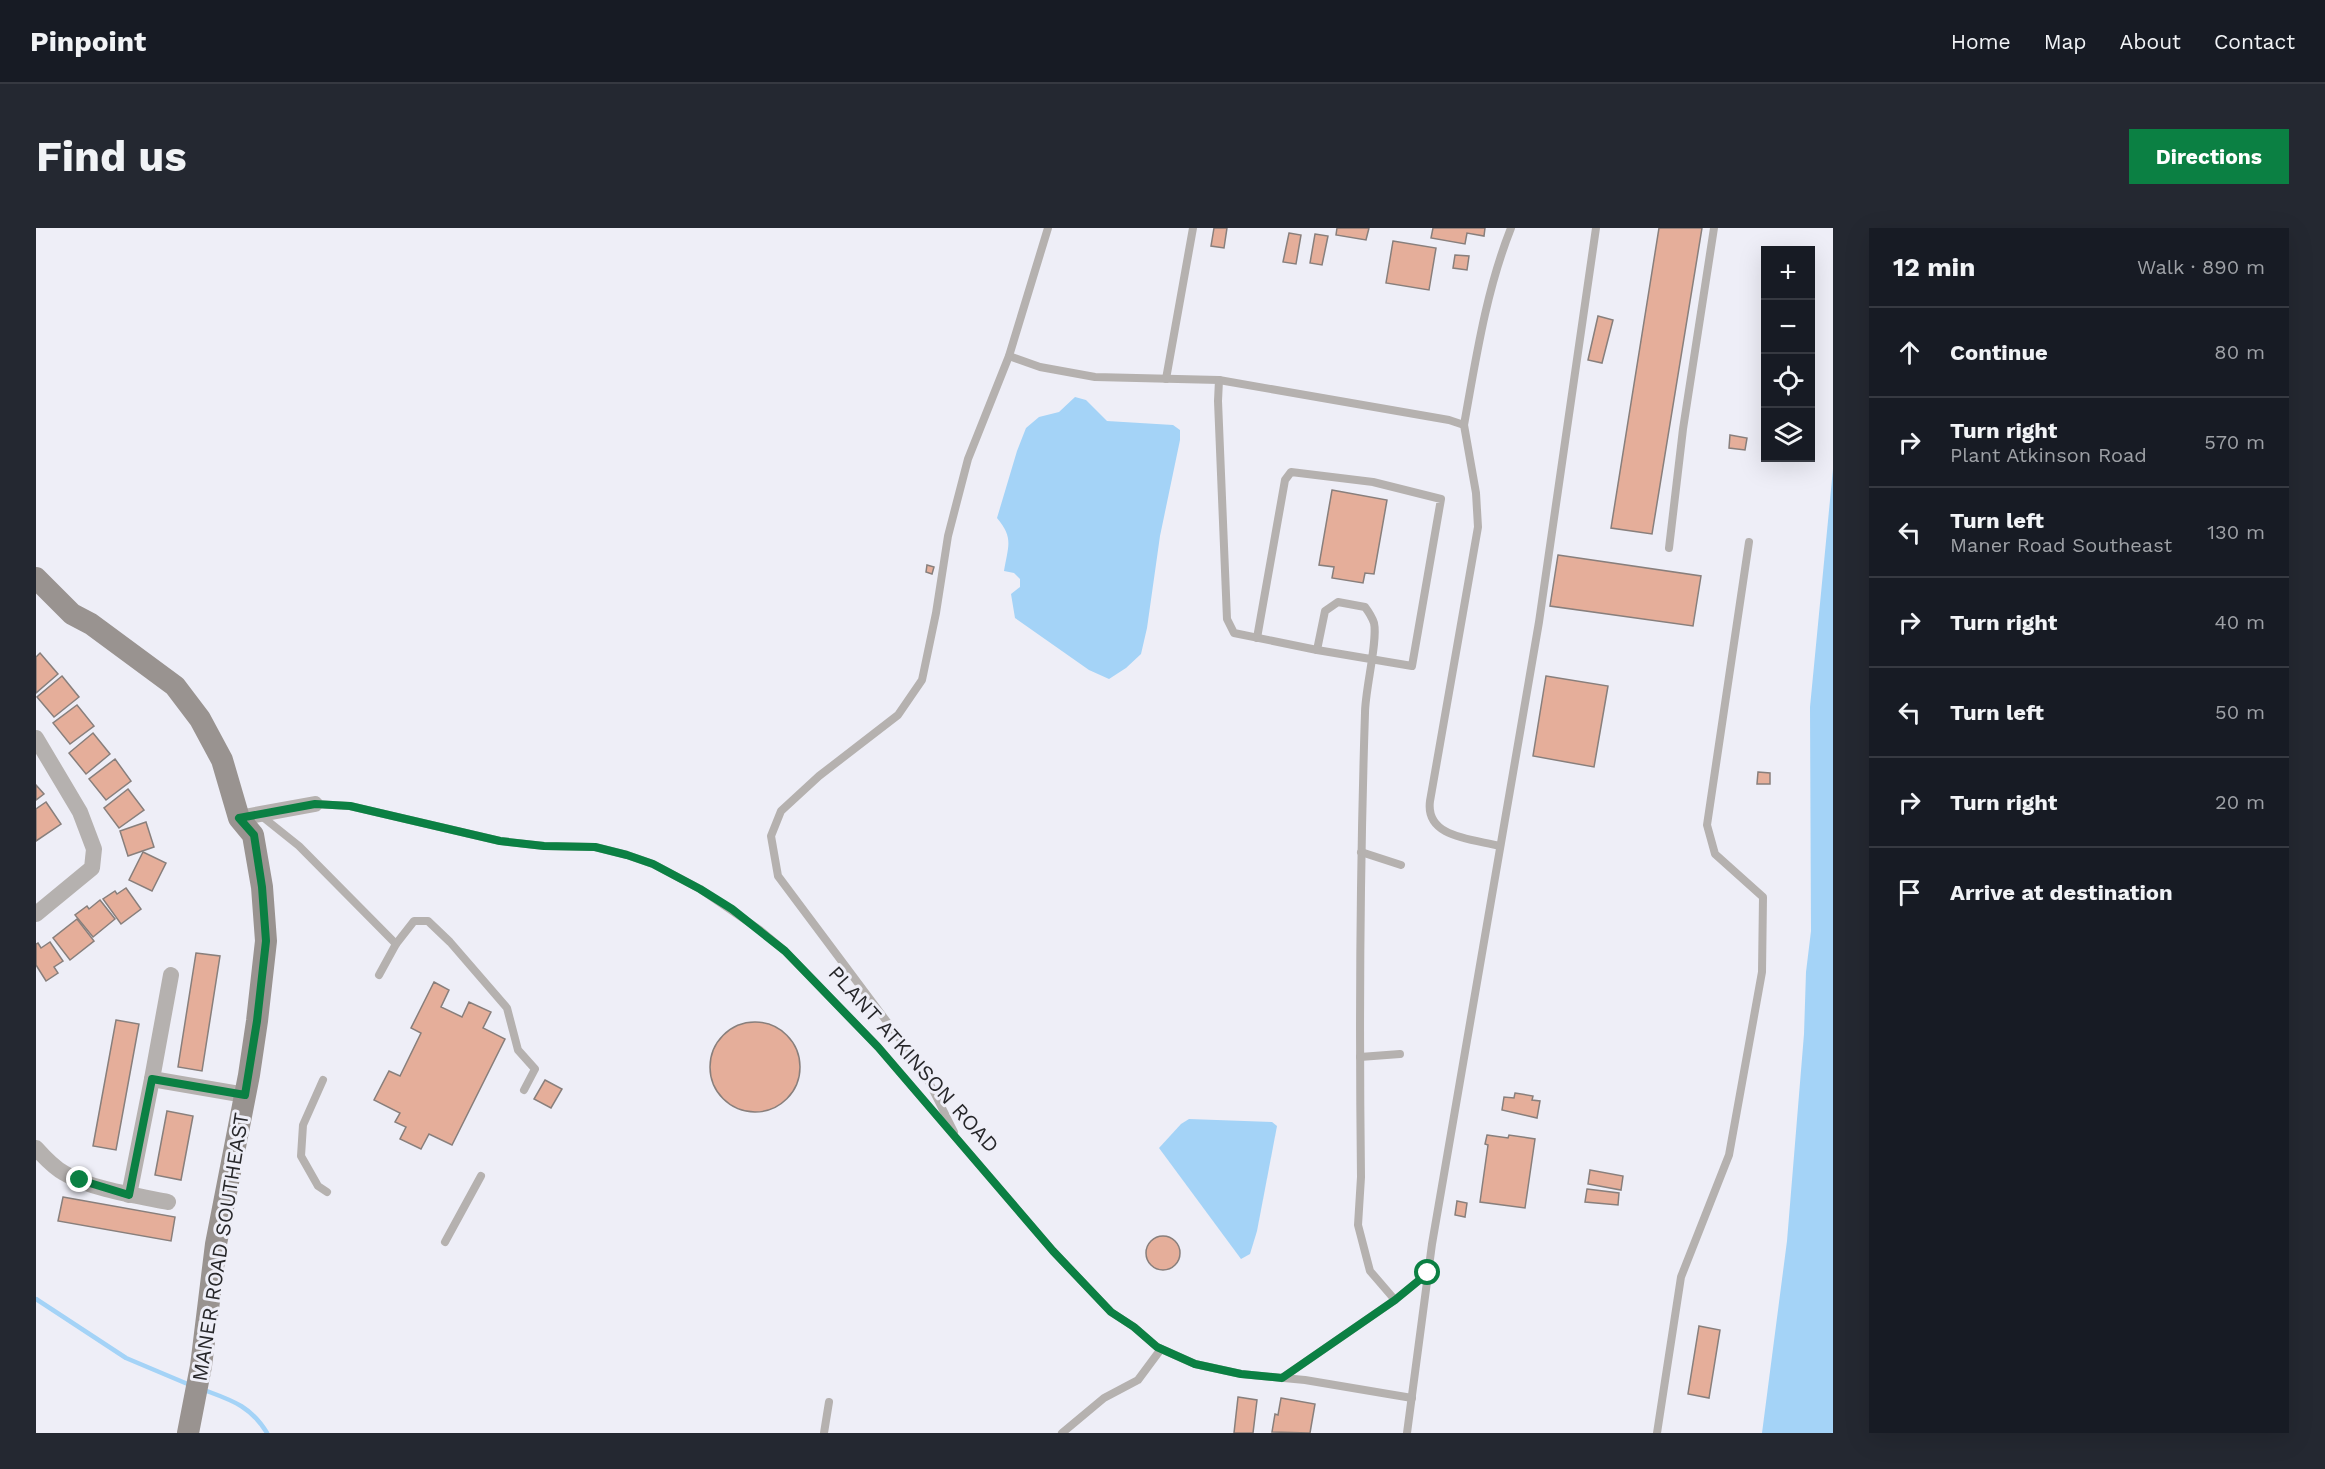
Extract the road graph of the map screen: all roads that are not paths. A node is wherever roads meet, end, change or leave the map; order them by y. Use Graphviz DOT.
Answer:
graph roads {
  1 [pos="1048,228"];
  2 [pos="1193,228"];
  3 [pos="1511,228"];
  4 [pos="1596,228"];
  5 [pos="1714,228"];
  6 [pos="1009,356"];
  7 [pos="1166,379"];
  8 [pos="1220,381"];
  9 [pos="1464,425"];
  10 [pos="1749,542"];
  11 [pos="1669,548"];
  12 [pos="36,578"];
  13 [pos="1257,638"];
  14 [pos="1317,650"];
  15 [pos="1371,659"];
  16 [pos="36,738"];
  17 [pos="315,804"];
  18 [pos="249,816"];
  19 [pos="1500,846"];
  20 [pos="1361,852"];
  21 [pos="1401,865"];
  22 [pos="36,914"];
  23 [pos="396,944"];
  24 [pos="171,975"];
  25 [pos="379,975"];
  26 [pos="1400,1054"];
  27 [pos="1360,1057"];
  28 [pos="152,1079"];
  29 [pos="323,1080"];
  30 [pos="524,1090"];
  31 [pos="245,1095"];
  32 [pos="960,1143"];
  33 [pos="36,1148"];
  34 [pos="481,1176"];
  35 [pos="327,1192"];
  36 [pos="129,1195"];
  37 [pos="168,1202"];
  38 [pos="445,1242"];
  39 [pos="1428,1273"];
  40 [pos="1395,1300"];
  41 [pos="1161,1349"];
  42 [pos="1282,1378"];
  43 [pos="1412,1398"];
  44 [pos="830,1402"];
  45 [pos="188,1433"];
  46 [pos="824,1433"];
  47 [pos="1062,1433"];
  48 [pos="1407,1433"];
  49 [pos="1657,1433"];
  1 -- 6 [label="lane"];
  2 -- 7 [label="lane"];
  3 -- 9 [label="lane"];
  4 -- 19 [label="lane"];
  5 -- 11 [label="lane"];
  6 -- 7 [label="lane"];
  6 -- 32 [label="lane"];
  7 -- 8 [label="lane"];
  8 -- 9 [label="lane"];
  8 -- 13 [label="lane"];
  9 -- 19 [label="lane"];
  10 -- 49 [label="lane"];
  12 -- 18 [label="street, MANER ROAD SOUTHEAST"];
  13 -- 14 [label="lane"];
  13 -- 15 [label="lane"];
  14 -- 15 [label="lane"];
  14 -- 15 [label="lane"];
  15 -- 20 [label="lane"];
  16 -- 22 [label="street"];
  17 -- 18 [label="street, PLANT ATKINSON ROAD"];
  17 -- 32 [label="lane, PLANT ATKINSON ROAD"];
  18 -- 23 [label="lane"];
  18 -- 31 [label="street, MANER ROAD SOUTHEAST"];
  19 -- 39 [label="lane"];
  20 -- 21 [label="lane"];
  20 -- 27 [label="lane"];
  23 -- 25 [label="lane"];
  23 -- 30 [label="lane"];
  24 -- 28 [label="street"];
  26 -- 27 [label="lane"];
  27 -- 40 [label="lane"];
  28 -- 31 [label="street"];
  28 -- 36 [label="street"];
  29 -- 35 [label="lane"];
  31 -- 45 [label="street, MANER ROAD SOUTHEAST"];
  32 -- 41 [label="lane, PLANT ATKINSON ROAD"];
  33 -- 36 [label="street"];
  34 -- 38 [label="lane"];
  36 -- 37 [label="street"];
  39 -- 40 [label="lane"];
  39 -- 43 [label="lane"];
  40 -- 42 [label="lane"];
  41 -- 42 [label="lane, PLANT ATKINSON ROAD"];
  41 -- 47 [label="lane"];
  42 -- 43 [label="lane, PLANT ATKINSON ROAD"];
  43 -- 48 [label="lane"];
  44 -- 46 [label="lane"];
}
